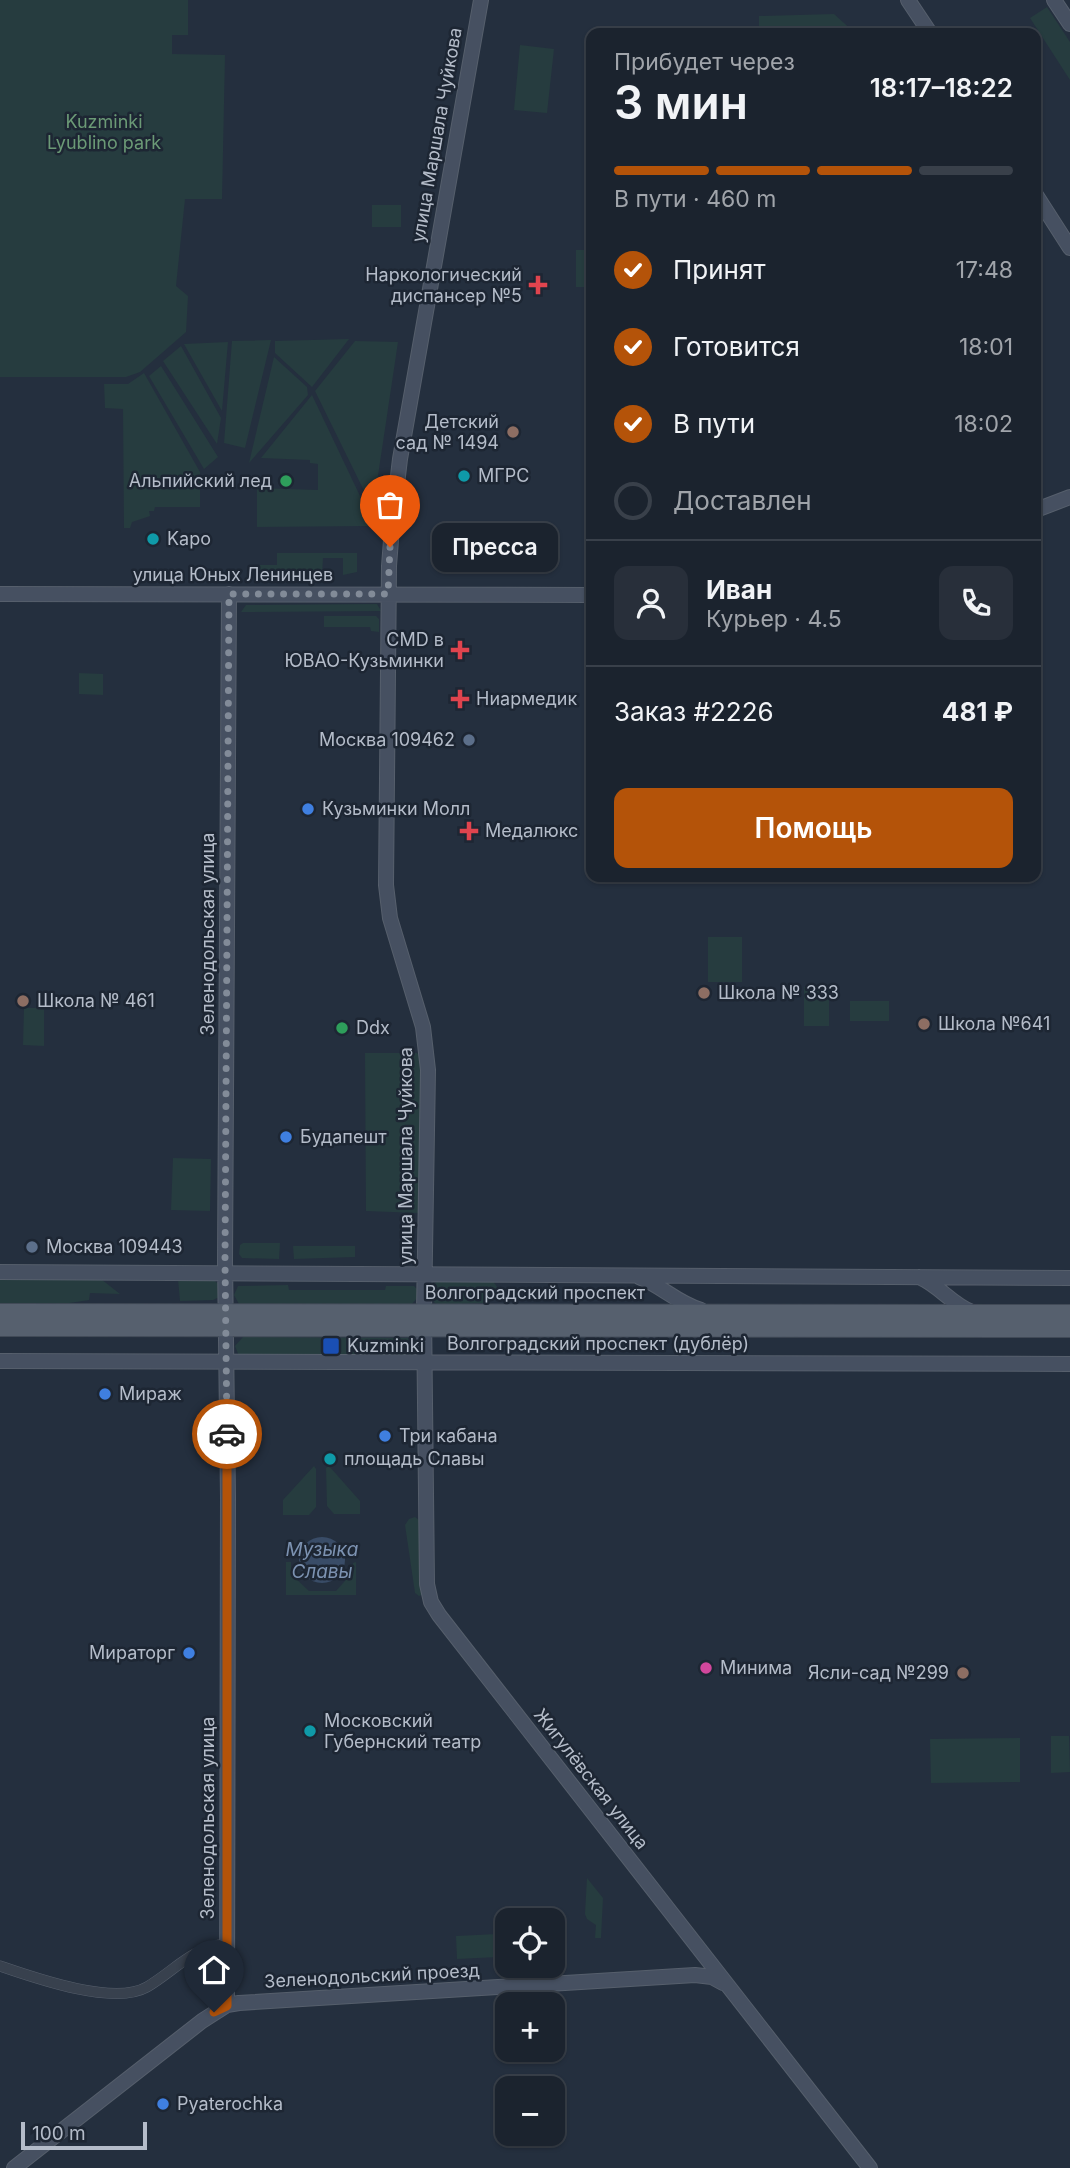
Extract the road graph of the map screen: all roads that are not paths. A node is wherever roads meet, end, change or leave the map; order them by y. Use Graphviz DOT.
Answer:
graph roads {
  1 [pos="481,0"];
  2 [pos="908,0"];
  3 [pos="1054,0"];
  4 [pos="1070,24"];
  5 [pos="927,28"];
  6 [pos="1041,203"];
  7 [pos="1070,247"];
  8 [pos="1070,497"];
  9 [pos="1041,508"];
  10 [pos="0,594"];
  11 [pos="229,594"];
  12 [pos="388,594"];
  13 [pos="586,596"];
  14 [pos="0,1272"];
  15 [pos="225,1274"];
  16 [pos="424,1275"];
  17 [pos="632,1275"];
  18 [pos="918,1277"];
  19 [pos="1070,1278"];
  20 [pos="0,1312"];
  21 [pos="712,1313"];
  22 [pos="976,1313"];
  23 [pos="1070,1313"];
  24 [pos="424,1320"];
  25 [pos="225,1321"];
  26 [pos="0,1328"];
  27 [pos="1070,1329"];
  28 [pos="0,1361"];
  29 [pos="226,1362"];
  30 [pos="424,1363"];
  31 [pos="1070,1364"];
  32 [pos="685,1932"];
  33 [pos="226,1944"];
  34 [pos="0,1966"];
  35 [pos="678,1977"];
  36 [pos="727,1985"];
  37 [pos="227,2006"];
  38 [pos="13,2168"];
  39 [pos="870,2168"];
  1 -- 12 [label="street, улица Маршала Чуйкова"];
  2 -- 5 [label="street"];
  3 -- 4 [label="street"];
  6 -- 7 [label="street"];
  8 -- 9 [label="street"];
  10 -- 11 [label="street, улица Юных Ленинцев"];
  11 -- 12 [label="street, улица Юных Ленинцев"];
  11 -- 15 [label="street, Зеленодольская улица"];
  12 -- 13 [label="street, улица Юных Ленинцев"];
  12 -- 16 [label="street, улица Маршала Чуйкова"];
  14 -- 15 [label="street"];
  15 -- 16 [label="street"];
  15 -- 25 [label="street, Зеленодольская улица"];
  16 -- 17 [label="street"];
  16 -- 24 [label="street, улица Маршала Чуйкова"];
  17 -- 18 [label="street"];
  17 -- 21 [label="street"];
  18 -- 19 [label="street"];
  18 -- 22 [label="street"];
  20 -- 25 [label="main road, Волгоградский проспект"];
  21 -- 22 [label="main road, Волгоградский проспект"];
  21 -- 24 [label="main road, Волгоградский проспект"];
  22 -- 23 [label="main road, Волгоградский проспект"];
  24 -- 25 [label="main road, Волгоградский проспект"];
  24 -- 27 [label="main road, Волгоградский проспект"];
  24 -- 30 [label="street, Жигулёвская улица"];
  25 -- 26 [label="main road, Волгоградский проспект"];
  25 -- 29 [label="street, Зеленодольская улица"];
  28 -- 29 [label="street, Волгоградский проспект (дублёр)"];
  29 -- 30 [label="street, Волгоградский проспект (дублёр)"];
  29 -- 33 [label="street, Зеленодольская улица"];
  30 -- 31 [label="street, Волгоградский проспект (дублёр)"];
  30 -- 32 [label="street, Жигулёвская улица"];
  32 -- 35 [label="street"];
  32 -- 36 [label="street, Жигулёвская улица"];
  33 -- 34 [label="street"];
  33 -- 37 [label="street, Зеленодольская улица"];
  35 -- 36 [label="street, Зеленодольский проезд"];
  35 -- 37 [label="street, Зеленодольский проезд"];
  36 -- 39 [label="street, Жигулёвская улица"];
  37 -- 38 [label="street"];
}
